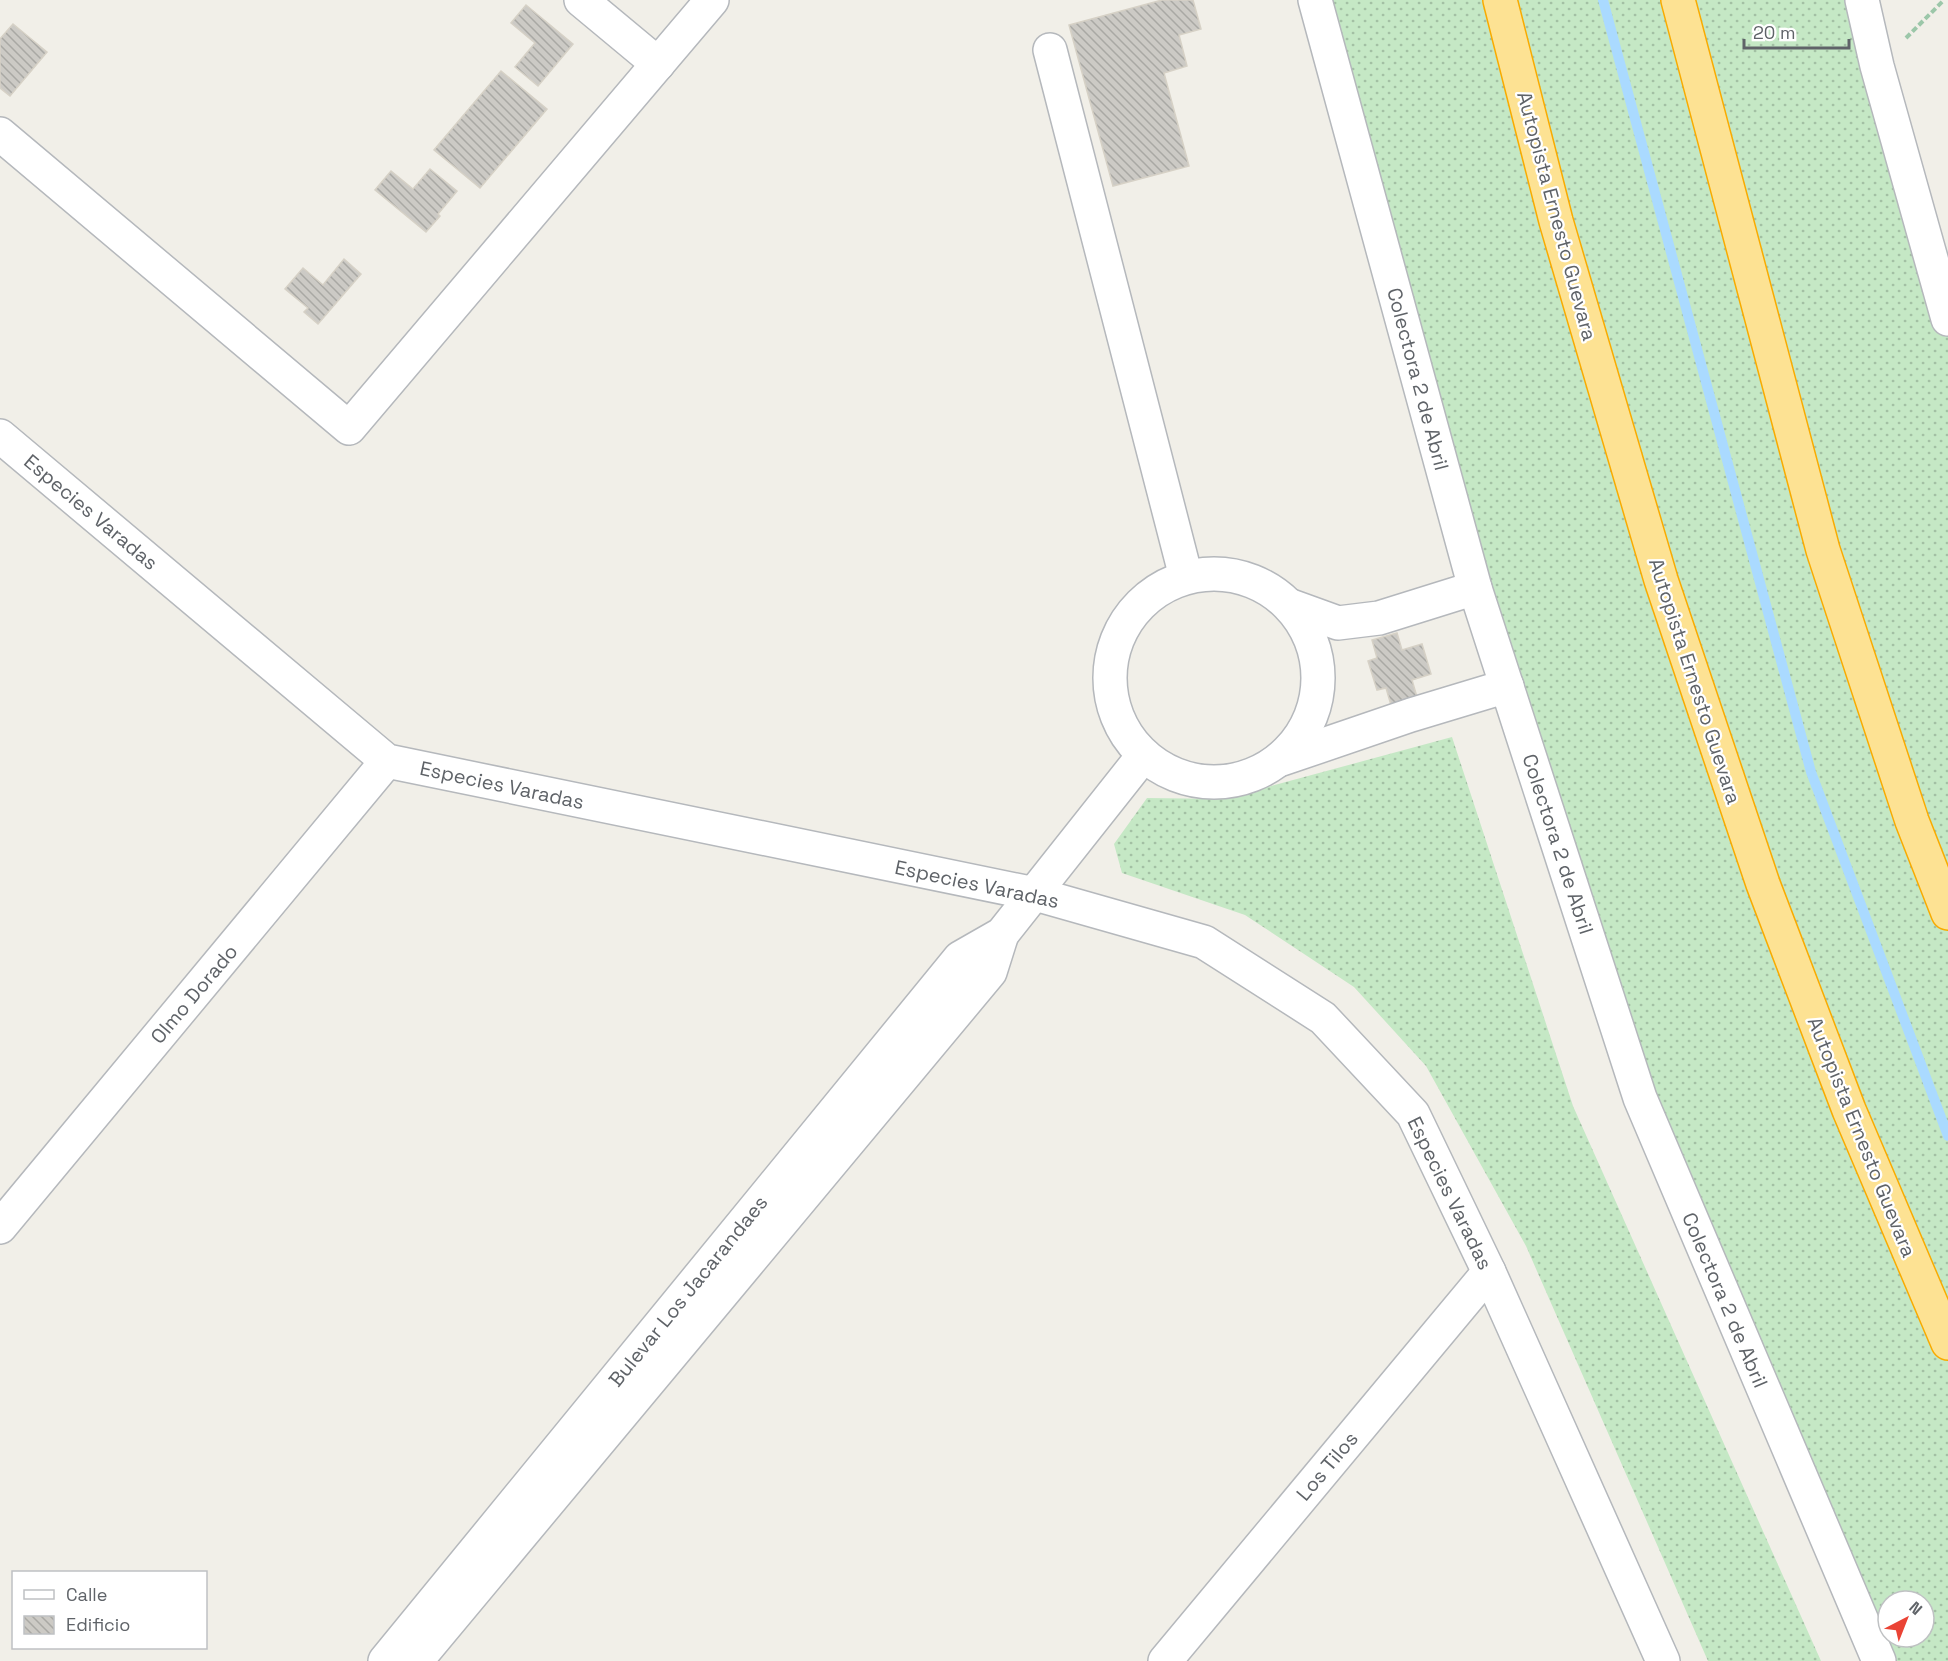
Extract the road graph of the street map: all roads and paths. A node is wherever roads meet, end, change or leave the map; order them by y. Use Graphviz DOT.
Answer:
graph roads {
  1 [pos="581,0"];
  2 [pos="712,0"];
  3 [pos="1315,0"];
  4 [pos="1500,0"];
  5 [pos="1678,0"];
  6 [pos="1862,0"];
  7 [pos="1944,0"];
  8 [pos="1050,50"];
  9 [pos="658,64"];
  10 [pos="1877,66"];
  11 [pos="0,134"];
  12 [pos="1948,319"];
  13 [pos="0,436"];
  14 [pos="1186,577"];
  15 [pos="1475,588"];
  16 [pos="1290,606"];
  17 [pos="1507,686"];
  18 [pos="1143,756"];
  19 [pos="1282,759"];
  20 [pos="387,761"];
  21 [pos="1035,894"];
  22 [pos="1948,914"];
  23 [pos="1002,934"];
  24 [pos="0,1227"];
  25 [pos="1489,1272"];
  26 [pos="1948,1343"];
  27 [pos="385,1661"];
  28 [pos="416,1661"];
  29 [pos="1165,1661"];
  30 [pos="1663,1661"];
  31 [pos="1879,1661"];
  1 -- 9 [label="street"];
  2 -- 9 [label="street"];
  3 -- 15 [label="street, Colectora 2 de Abril"];
  4 -- 26 [label="highway, Autopista Ernesto Guevara"];
  5 -- 22 [label="highway"];
  6 -- 10 [label="street"];
  7 -- 10 [label="path"];
  8 -- 14 [label="street"];
  9 -- 11 [label="street"];
  10 -- 12 [label="street"];
  13 -- 20 [label="street, Especies Varadas"];
  14 -- 16 [label="street"];
  14 -- 18 [label="street"];
  15 -- 16 [label="street"];
  15 -- 17 [label="street, Colectora 2 de Abril"];
  16 -- 19 [label="street"];
  17 -- 19 [label="street"];
  17 -- 31 [label="street, Colectora 2 de Abril"];
  18 -- 19 [label="street"];
  18 -- 21 [label="street, Bulevar Los Jacarandaes"];
  20 -- 21 [label="street, Especies Varadas"];
  20 -- 24 [label="street, Olmo Dorado"];
  21 -- 23 [label="street, Bulevar Los Jacarandaes"];
  21 -- 25 [label="street, Especies Varadas"];
  23 -- 27 [label="street, Bulevar Los Jacarandaes"];
  23 -- 28 [label="street, Bulevar Los Jacarandaes"];
  25 -- 29 [label="street, Los Tilos"];
  25 -- 30 [label="street, Especies Varadas"];
}
